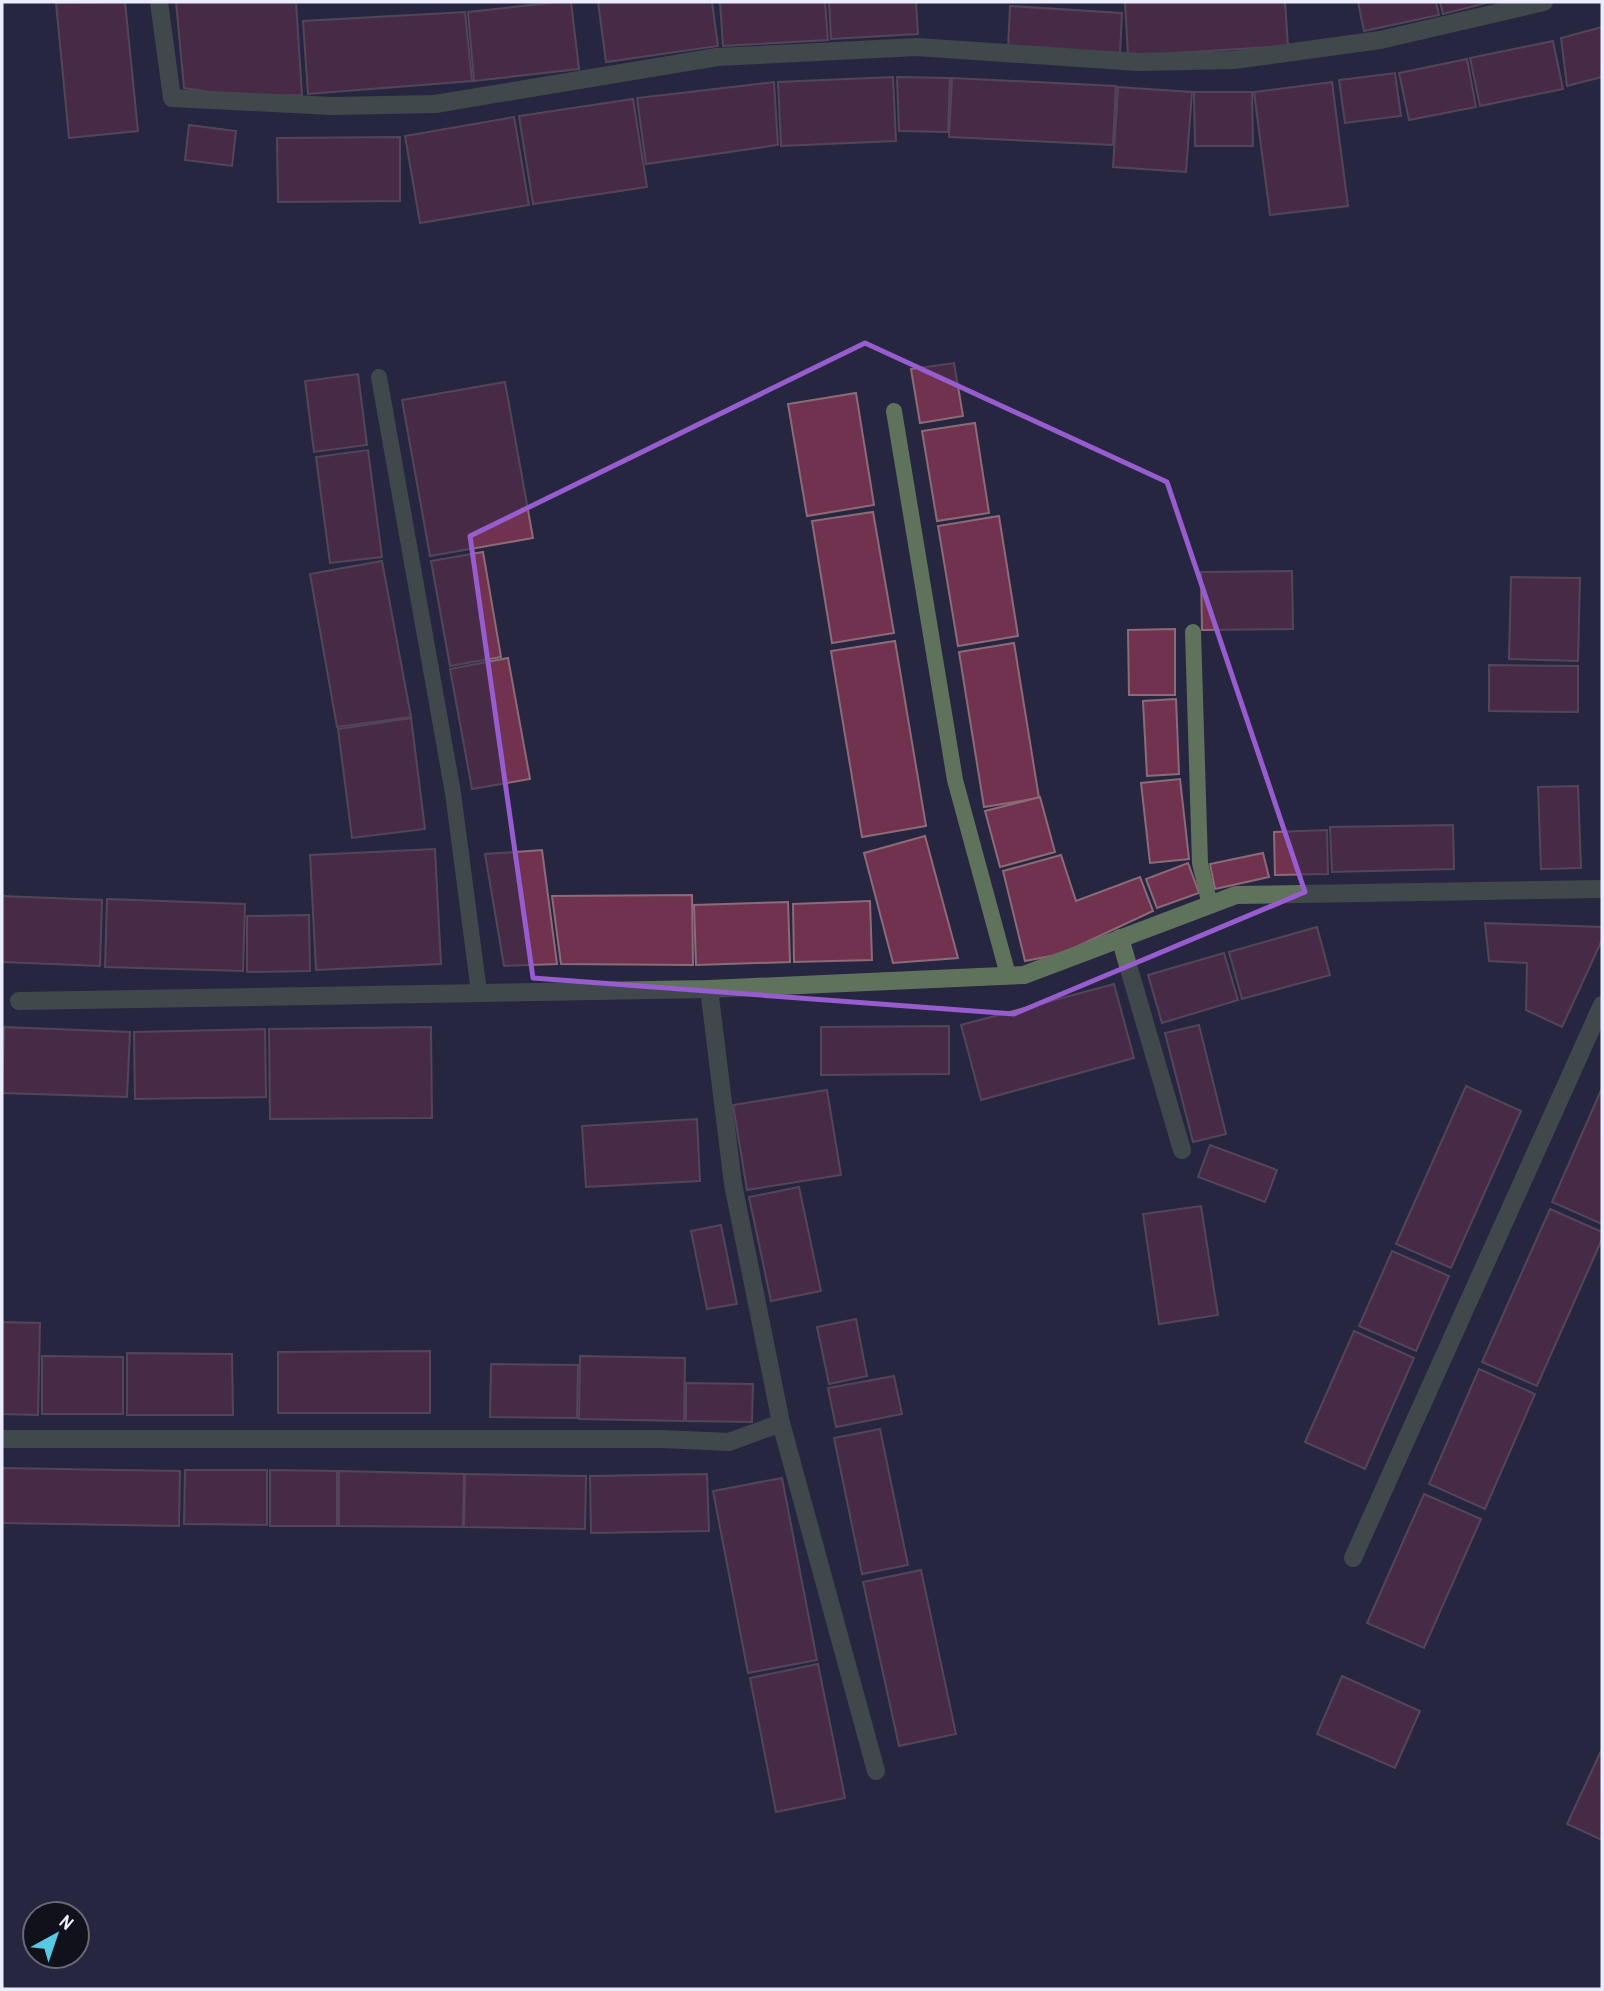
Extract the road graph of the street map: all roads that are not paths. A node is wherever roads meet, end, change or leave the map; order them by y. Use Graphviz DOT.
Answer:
graph roads {
  1 [pos="159,2"];
  2 [pos="1544,2"];
  3 [pos="379,377"];
  4 [pos="894,411"];
  5 [pos="1193,632"];
  6 [pos="1602,889"];
  7 [pos="1210,905"];
  8 [pos="1120,939"];
  9 [pos="1008,975"];
  10 [pos="709,989"];
  11 [pos="479,992"];
  12 [pos="19,1001"];
  13 [pos="1602,1005"];
  14 [pos="1182,1150"];
  15 [pos="781,1423"];
  16 [pos="2,1439"];
  17 [pos="1353,1558"];
  18 [pos="876,1771"];
  1 -- 2 [label="street"];
  3 -- 11 [label="lane"];
  4 -- 9 [label="lane"];
  5 -- 7 [label="lane"];
  6 -- 7 [label="street"];
  7 -- 8 [label="street"];
  8 -- 9 [label="street"];
  8 -- 14 [label="street"];
  9 -- 10 [label="street"];
  10 -- 11 [label="street"];
  10 -- 15 [label="street"];
  11 -- 12 [label="street"];
  13 -- 17 [label="street"];
  15 -- 16 [label="street"];
  15 -- 18 [label="street"];
}
